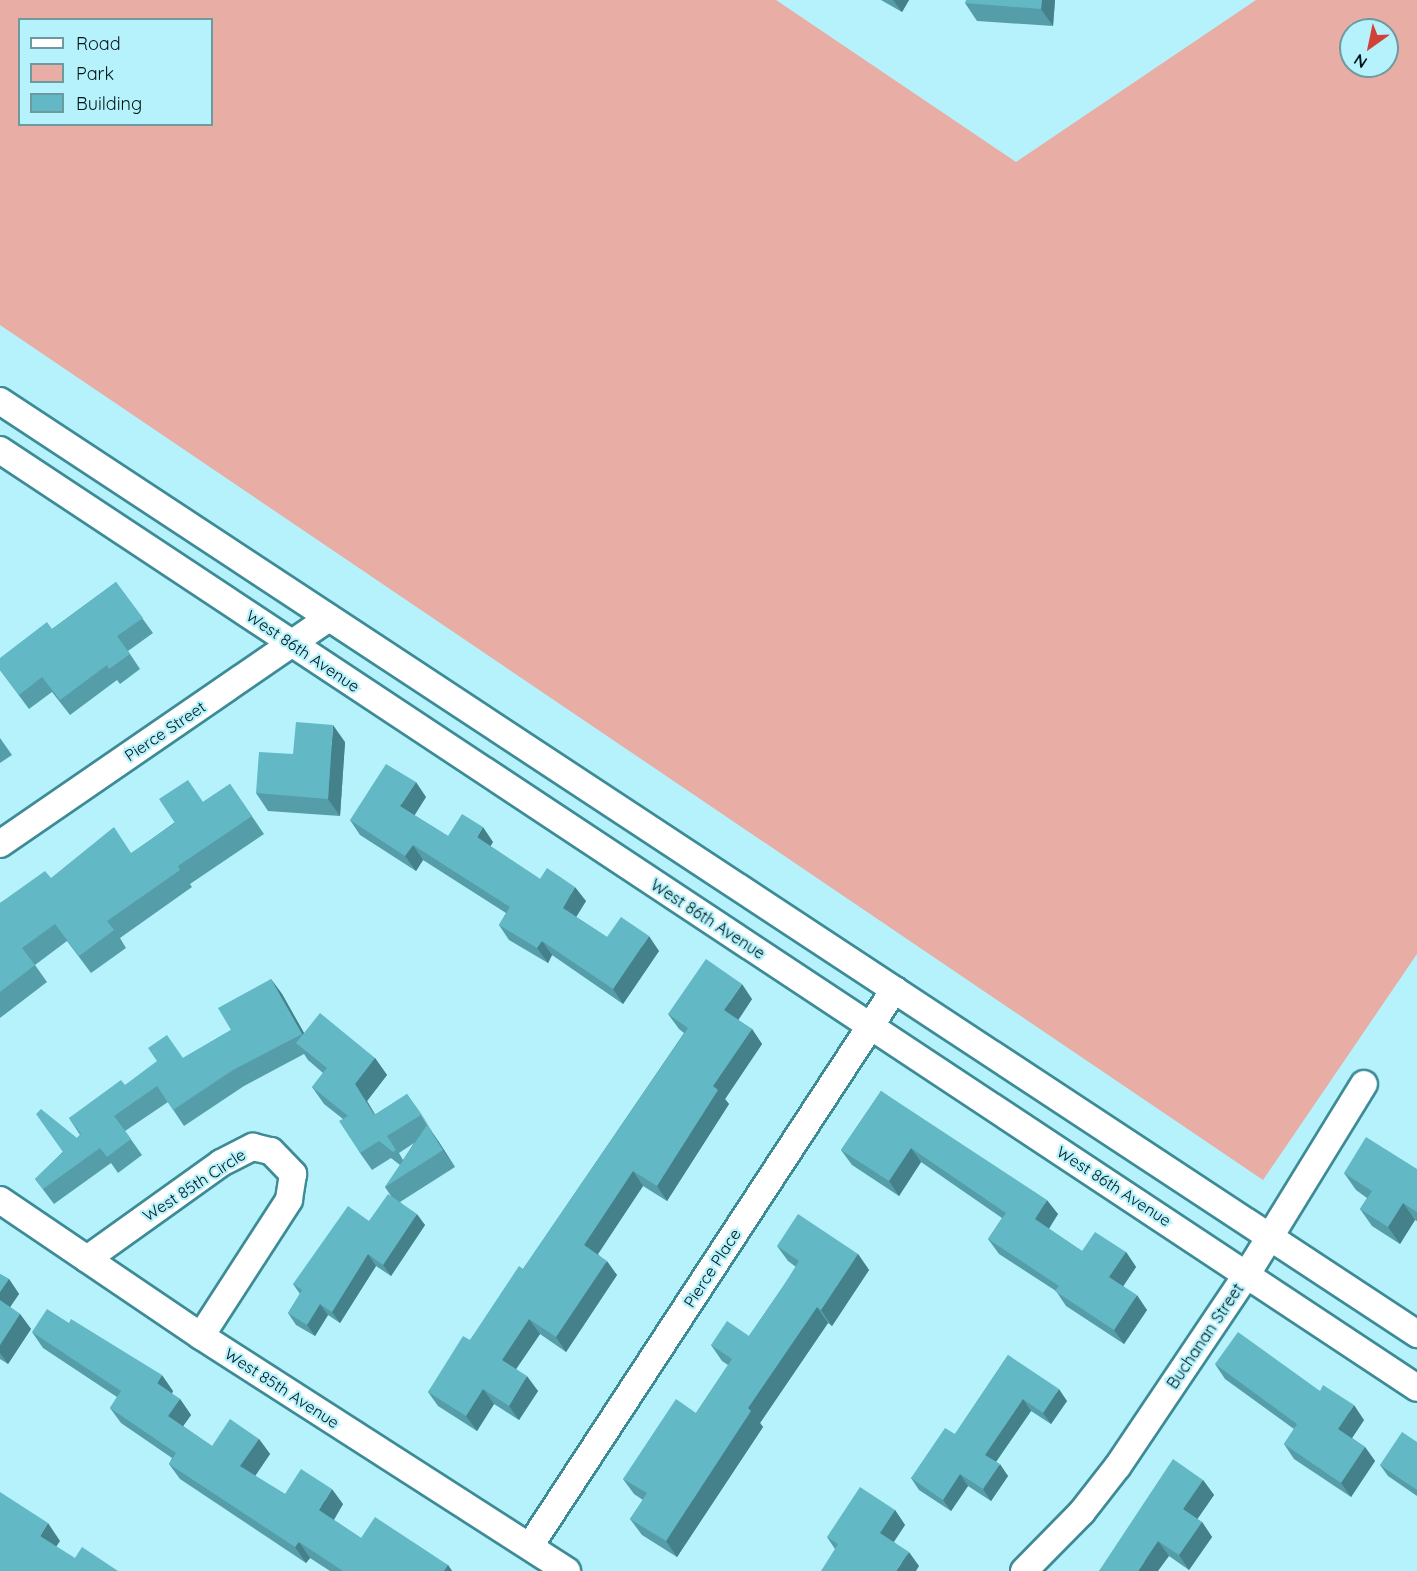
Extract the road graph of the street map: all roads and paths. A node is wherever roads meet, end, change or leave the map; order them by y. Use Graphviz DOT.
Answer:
graph roads {
  1 [pos="0,401"];
  2 [pos="0,450"];
  3 [pos="329,618"];
  4 [pos="291,643"];
  5 [pos="0,844"];
  6 [pos="894,990"];
  7 [pos="871,1026"];
  8 [pos="1364,1084"];
  9 [pos="0,1200"];
  10 [pos="1269,1237"];
  11 [pos="87,1258"];
  12 [pos="1247,1274"];
  13 [pos="1417,1334"];
  14 [pos="201,1336"];
  15 [pos="1417,1388"];
  16 [pos="530,1546"];
  17 [pos="567,1571"];
  18 [pos="1024,1571"];
  1 -- 3 [label="street"];
  2 -- 4 [label="street, West 86th Avenue"];
  3 -- 4 [label="street, Pierce Street"];
  3 -- 6 [label="street"];
  4 -- 5 [label="street, Pierce Street"];
  4 -- 7 [label="street, West 86th Avenue"];
  6 -- 7 [label="street, Pierce Place"];
  6 -- 10 [label="street"];
  7 -- 12 [label="street, West 86th Avenue"];
  7 -- 16 [label="street, Pierce Place"];
  8 -- 10 [label="street, Buchanan Street"];
  9 -- 11 [label="street, West 85th Avenue"];
  10 -- 12 [label="street, Buchanan Street"];
  10 -- 13 [label="street"];
  11 -- 14 [label="street, West 85th Avenue"];
  11 -- 14 [label="street, West 85th Circle"];
  12 -- 15 [label="street, West 86th Avenue"];
  12 -- 18 [label="street, Buchanan Street"];
  14 -- 16 [label="street, West 85th Avenue"];
  16 -- 17 [label="street, West 85th Avenue"];
}
